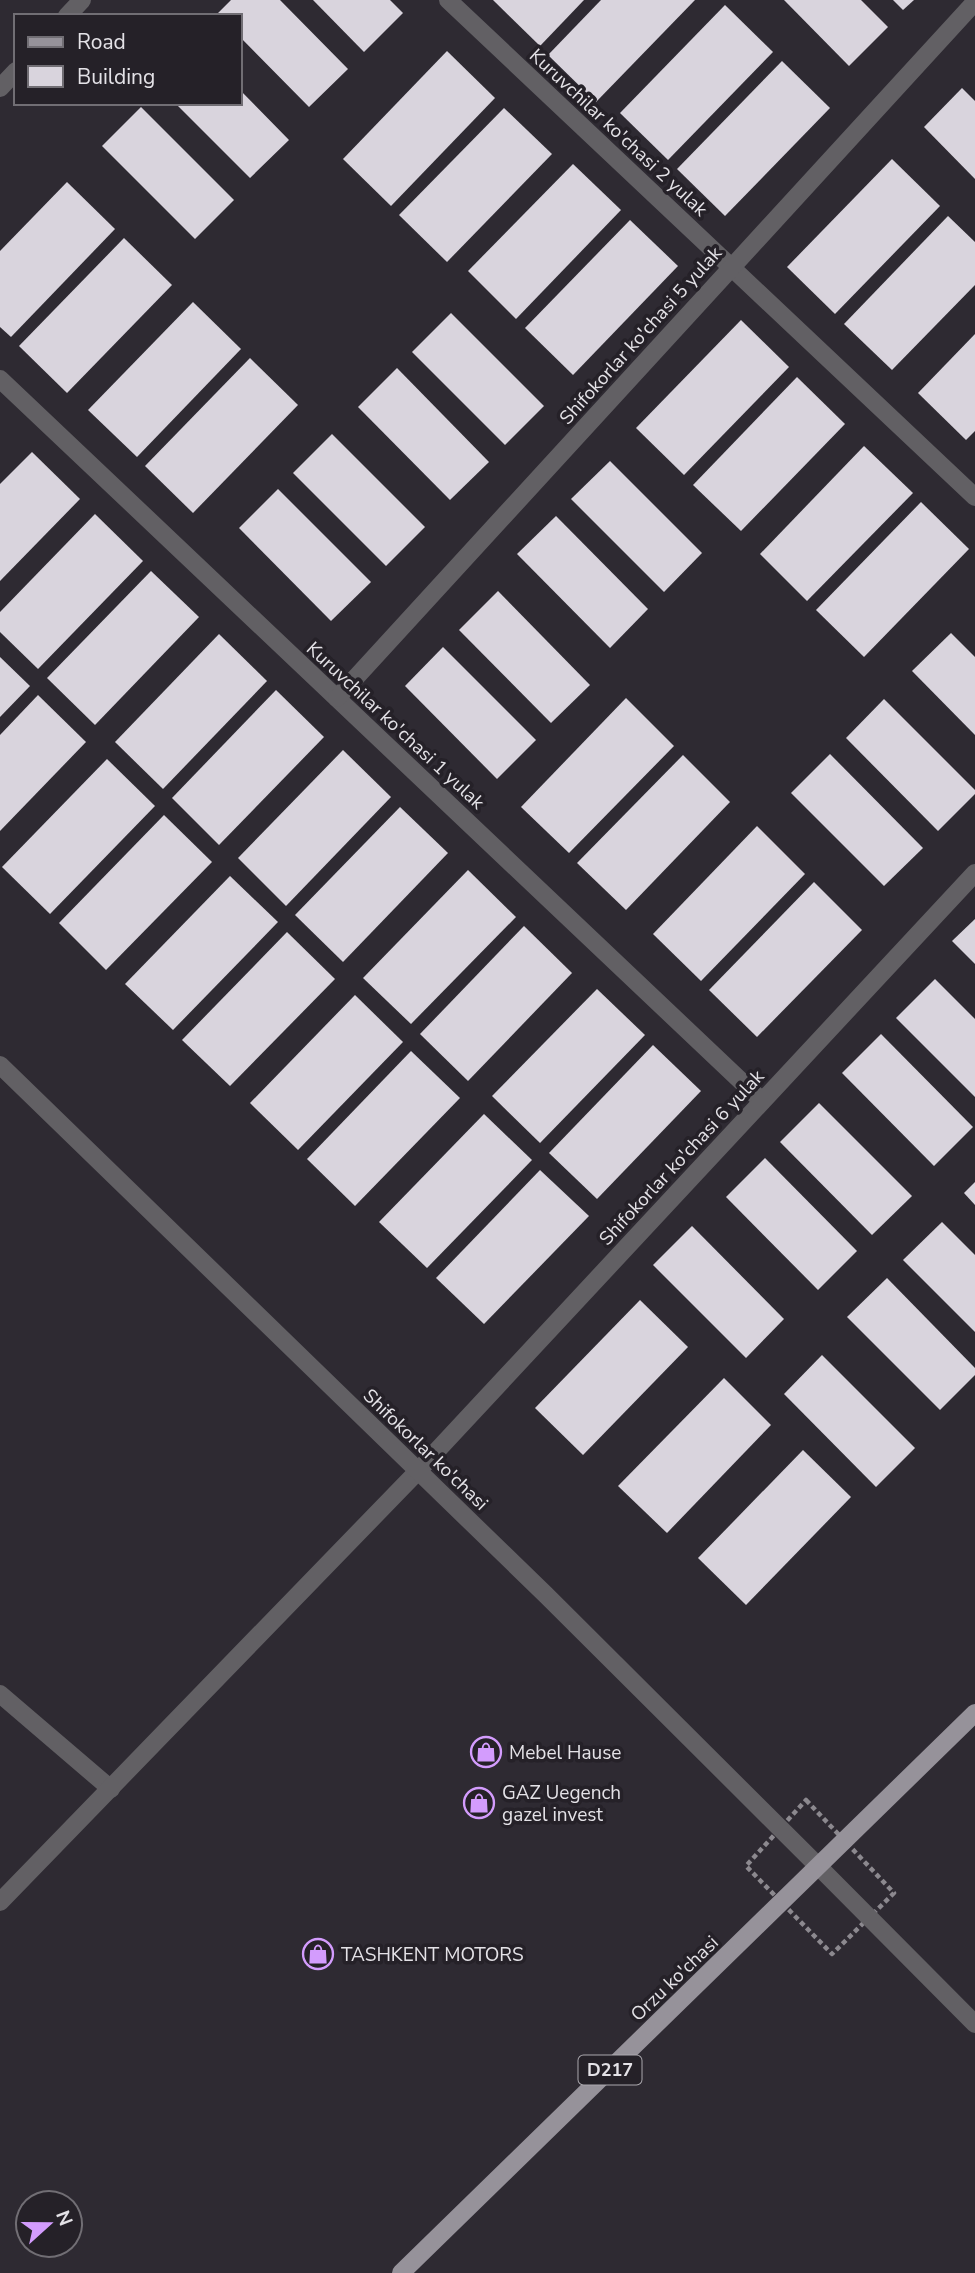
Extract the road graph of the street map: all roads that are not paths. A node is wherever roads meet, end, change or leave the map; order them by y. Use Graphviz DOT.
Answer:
graph roads {
  1 [pos="82,0"];
  2 [pos="448,0"];
  3 [pos="975,2"];
  4 [pos="70,14"];
  5 [pos="14,73"];
  6 [pos="0,88"];
  7 [pos="731,267"];
  8 [pos="0,379"];
  9 [pos="975,496"];
  10 [pos="337,698"];
  11 [pos="975,873"];
  12 [pos="0,1065"];
  13 [pos="762,1101"];
  14 [pos="418,1471"];
  15 [pos="0,1694"];
  16 [pos="975,1713"];
  17 [pos="111,1789"];
  18 [pos="819,1867"];
  19 [pos="0,1902"];
  20 [pos="975,2024"];
  21 [pos="401,2273"];
  1 -- 4 [label="street"];
  2 -- 7 [label="street, Kuruvchilar ko'chasi 2 yulak"];
  3 -- 7 [label="street, Shifokorlar ko'chasi 5 yulak"];
  5 -- 6 [label="street"];
  7 -- 9 [label="street, Kuruvchilar ko'chasi 2 yulak"];
  7 -- 10 [label="street, Shifokorlar ko'chasi 5 yulak"];
  8 -- 10 [label="street, Kuruvchilar ko'chasi 1 yulak"];
  10 -- 13 [label="street, Kuruvchilar ko'chasi 1 yulak"];
  11 -- 13 [label="street, Shifokorlar ko'chasi 6 yulak"];
  12 -- 14 [label="street, Shifokorlar ko'chasi"];
  13 -- 14 [label="street, Shifokorlar ko'chasi 6 yulak"];
  14 -- 17 [label="street, Shifokorlar ko'chasi 6 yulak"];
  14 -- 18 [label="street, Shifokorlar ko'chasi"];
  15 -- 17 [label="street"];
  16 -- 18 [label="main road, Orzu ko'chasi / D217"];
  17 -- 19 [label="street, Shifokorlar ko'chasi 6 yulak"];
  18 -- 20 [label="street, Shifokorlar ko'chasi"];
  18 -- 21 [label="main road, Orzu ko'chasi / D217"];
}
